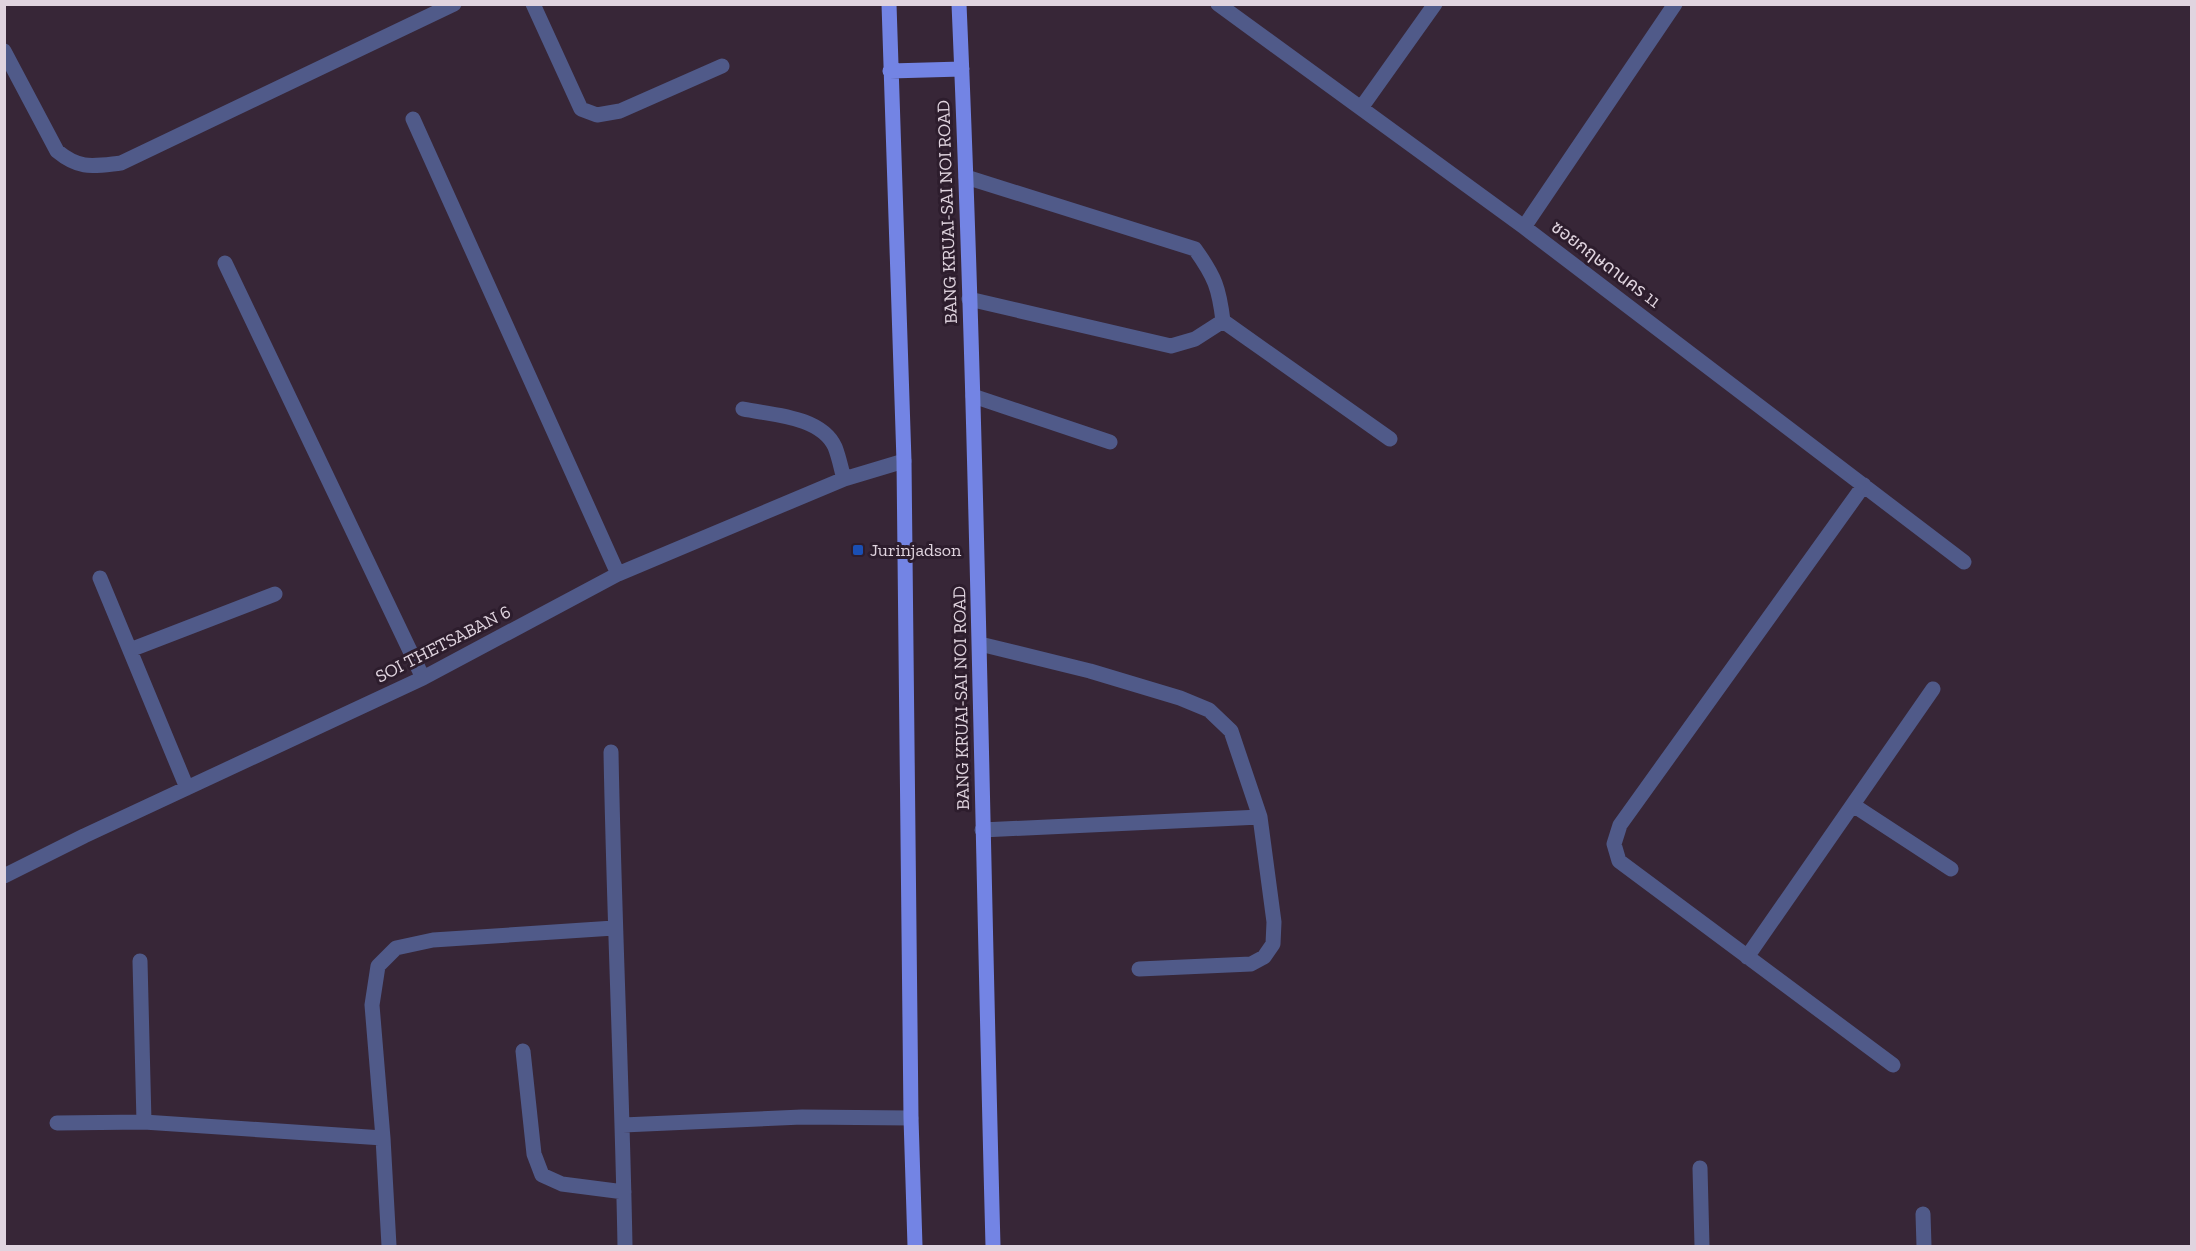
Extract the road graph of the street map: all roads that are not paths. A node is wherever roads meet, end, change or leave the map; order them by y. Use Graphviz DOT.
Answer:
graph roads {
  1 [pos="454,4"];
  2 [pos="533,4"];
  3 [pos="889,4"];
  4 [pos="959,4"];
  5 [pos="1218,4"];
  6 [pos="1435,4"];
  7 [pos="1675,4"];
  8 [pos="4,51"];
  9 [pos="722,66"];
  10 [pos="962,69"];
  11 [pos="890,72"];
  12 [pos="1361,108"];
  13 [pos="413,119"];
  14 [pos="966,177"];
  15 [pos="1524,227"];
  16 [pos="225,263"];
  17 [pos="969,299"];
  18 [pos="1223,321"];
  19 [pos="973,396"];
  20 [pos="743,409"];
  21 [pos="1390,439"];
  22 [pos="1110,442"];
  23 [pos="904,461"];
  24 [pos="844,479"];
  25 [pos="1864,485"];
  26 [pos="1964,562"];
  27 [pos="618,574"];
  28 [pos="100,578"];
  29 [pos="275,594"];
  30 [pos="980,644"];
  31 [pos="130,650"];
  32 [pos="423,678"];
  33 [pos="1933,689"];
  34 [pos="612,753"];
  35 [pos="187,788"];
  36 [pos="1853,805"];
  37 [pos="1260,817"];
  38 [pos="982,830"];
  39 [pos="1951,869"];
  40 [pos="4,876"];
  41 [pos="614,928"];
  42 [pos="1747,957"];
  43 [pos="140,961"];
  44 [pos="1138,969"];
  45 [pos="523,1051"];
  46 [pos="1893,1065"];
  47 [pos="911,1118"];
  48 [pos="144,1122"];
  49 [pos="57,1123"];
  50 [pos="622,1125"];
  51 [pos="383,1138"];
  52 [pos="1700,1168"];
  53 [pos="624,1192"];
  54 [pos="1923,1214"];
  55 [pos="389,1246"];
  56 [pos="624,1246"];
  57 [pos="915,1246"];
  58 [pos="993,1246"];
  59 [pos="1702,1246"];
  60 [pos="1924,1246"];
  1 -- 8 [label="street"];
  2 -- 9 [label="street"];
  3 -- 11 [label="main road"];
  4 -- 10 [label="main road, BANG KRUAI-SAI NOI ROAD"];
  5 -- 12 [label="street, ซอยกฤษดานคร 11"];
  6 -- 12 [label="street"];
  7 -- 15 [label="street"];
  10 -- 11 [label="main road"];
  10 -- 14 [label="main road, BANG KRUAI-SAI NOI ROAD"];
  11 -- 23 [label="main road"];
  12 -- 15 [label="street, ซอยกฤษดานคร 11"];
  13 -- 27 [label="street"];
  14 -- 17 [label="main road, BANG KRUAI-SAI NOI ROAD"];
  14 -- 18 [label="street"];
  15 -- 25 [label="street, ซอยกฤษดานคร 11"];
  16 -- 32 [label="street"];
  17 -- 18 [label="street"];
  17 -- 19 [label="main road, BANG KRUAI-SAI NOI ROAD"];
  18 -- 21 [label="street"];
  19 -- 22 [label="street"];
  19 -- 30 [label="main road, BANG KRUAI-SAI NOI ROAD"];
  20 -- 24 [label="street"];
  23 -- 24 [label="street, SOI THETSABAN 6"];
  23 -- 47 [label="main road"];
  24 -- 27 [label="street, SOI THETSABAN 6"];
  25 -- 26 [label="street, ซอยกฤษดานคร 11"];
  25 -- 42 [label="street"];
  27 -- 32 [label="street, SOI THETSABAN 6"];
  28 -- 31 [label="street"];
  29 -- 31 [label="street"];
  30 -- 37 [label="street"];
  30 -- 38 [label="main road, BANG KRUAI-SAI NOI ROAD"];
  31 -- 35 [label="street"];
  32 -- 35 [label="street, SOI THETSABAN 6"];
  33 -- 36 [label="street"];
  34 -- 41 [label="street"];
  35 -- 40 [label="street, SOI THETSABAN 6"];
  36 -- 39 [label="street"];
  36 -- 42 [label="street"];
  37 -- 38 [label="street"];
  37 -- 44 [label="street"];
  38 -- 58 [label="main road, BANG KRUAI-SAI NOI ROAD"];
  41 -- 50 [label="street"];
  41 -- 51 [label="street"];
  42 -- 46 [label="street"];
  43 -- 48 [label="street"];
  45 -- 53 [label="street"];
  47 -- 50 [label="street"];
  47 -- 57 [label="main road"];
  48 -- 49 [label="street"];
  48 -- 51 [label="street"];
  50 -- 53 [label="street"];
  51 -- 55 [label="street"];
  52 -- 59 [label="street"];
  53 -- 56 [label="street"];
  54 -- 60 [label="street"];
}
